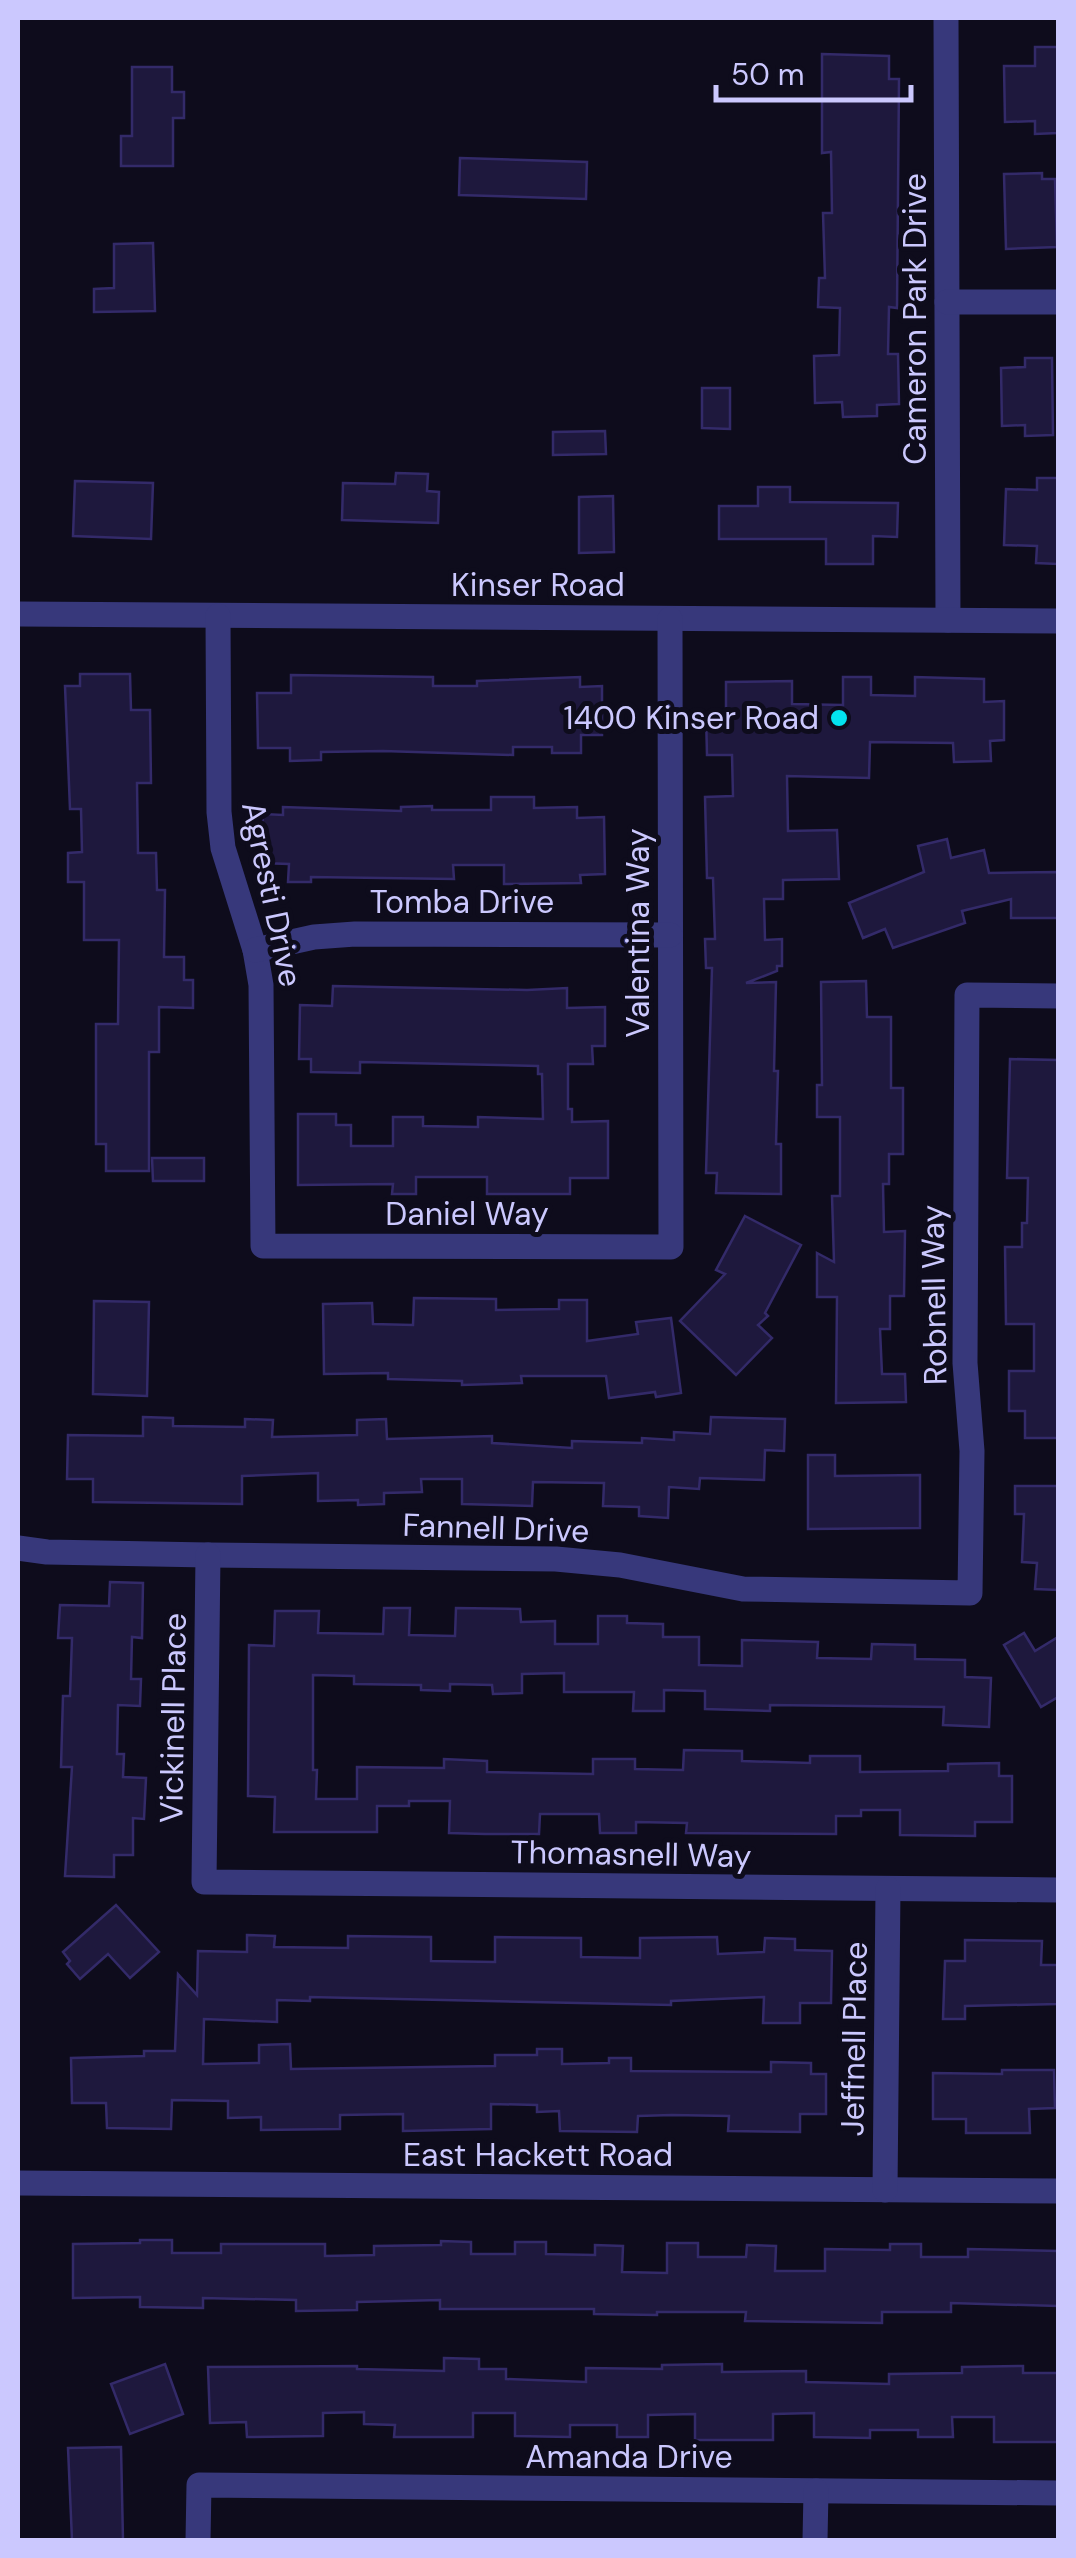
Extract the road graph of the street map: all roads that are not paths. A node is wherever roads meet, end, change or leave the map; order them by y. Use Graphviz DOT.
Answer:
graph roads {
  1 [pos="946,18"];
  2 [pos="947,302"];
  3 [pos="1058,302"];
  4 [pos="18,614"];
  5 [pos="218,616"];
  6 [pos="670,618"];
  7 [pos="948,620"];
  8 [pos="1058,621"];
  9 [pos="670,935"];
  10 [pos="255,950"];
  11 [pos="1058,996"];
  12 [pos="263,1246"];
  13 [pos="671,1247"];
  14 [pos="18,1548"];
  15 [pos="208,1555"];
  16 [pos="970,1593"];
  17 [pos="204,1882"];
  18 [pos="888,1889"];
  19 [pos="1058,1890"];
  20 [pos="18,2182"];
  21 [pos="885,2190"];
  22 [pos="1058,2192"];
  23 [pos="816,2490"];
  24 [pos="1058,2493"];
  25 [pos="198,2540"];
  26 [pos="816,2540"];
  1 -- 2 [label="street, Cameron Park Drive"];
  2 -- 3 [label="street"];
  2 -- 7 [label="street, Cameron Park Drive"];
  4 -- 5 [label="street, Kinser Road"];
  5 -- 6 [label="street, Kinser Road"];
  5 -- 10 [label="street, Agresti Drive"];
  6 -- 7 [label="street, Kinser Road"];
  6 -- 9 [label="street, Valentina Way"];
  7 -- 8 [label="street, Kinser Road"];
  9 -- 10 [label="street, Tomba Drive"];
  9 -- 13 [label="street, Valentina Way"];
  10 -- 12 [label="street, Agresti Drive"];
  11 -- 16 [label="street, Robnell Way"];
  12 -- 13 [label="street, Daniel Way"];
  14 -- 15 [label="street, Fannell Drive"];
  15 -- 16 [label="street, Fannell Drive"];
  15 -- 17 [label="street, Vickinell Place"];
  17 -- 18 [label="street, Thomasnell Way"];
  18 -- 19 [label="street, Thomasnell Way"];
  18 -- 21 [label="street, Jeffnell Place"];
  20 -- 21 [label="street, East Hackett Road"];
  21 -- 22 [label="street, East Hackett Road"];
  23 -- 24 [label="street, Amanda Drive"];
  23 -- 25 [label="street, Amanda Drive"];
  23 -- 26 [label="street"];
}
